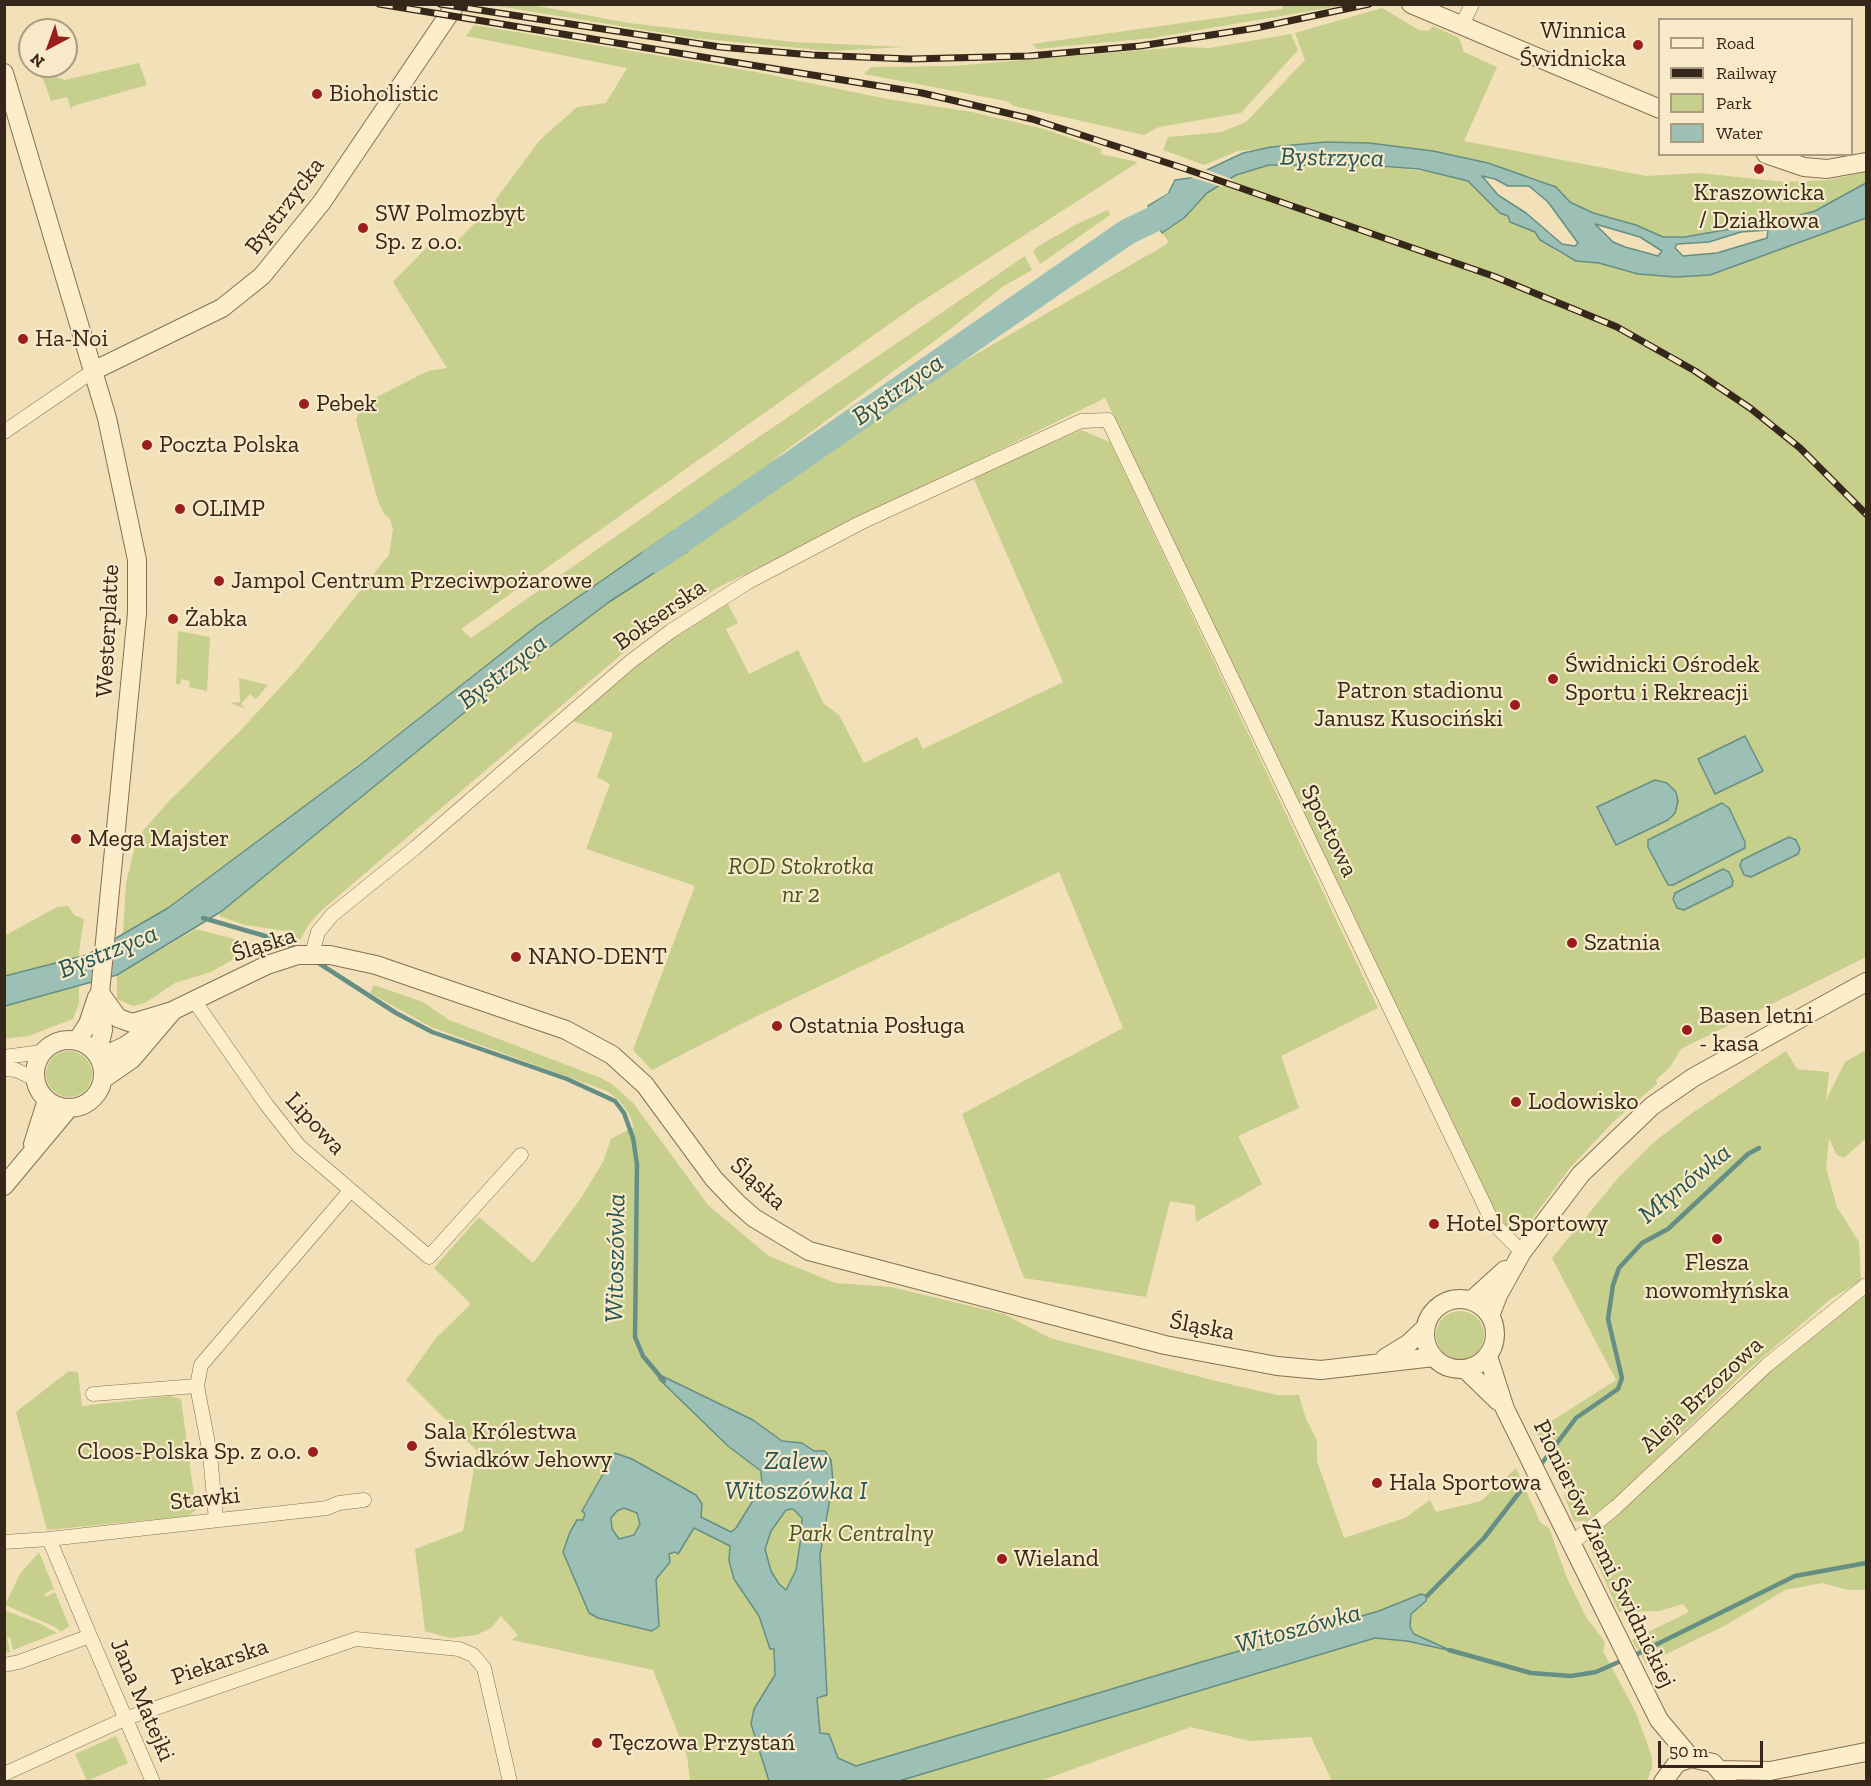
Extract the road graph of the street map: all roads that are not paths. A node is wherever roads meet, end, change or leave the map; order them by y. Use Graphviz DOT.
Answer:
graph roads {
  1 [pos="456,4"];
  2 [pos="1411,4"];
  3 [pos="1472,4"];
  4 [pos="1462,25"];
  5 [pos="4,73"];
  6 [pos="1658,109"];
  7 [pos="1772,156"];
  8 [pos="1866,162"];
  9 [pos="93,371"];
  10 [pos="1108,420"];
  11 [pos="4,432"];
  12 [pos="312,954"];
  13 [pos="1866,982"];
  14 [pos="99,993"];
  15 [pos="193,999"];
  16 [pos="169,1015"];
  17 [pos="77,1041"];
  18 [pos="42,1052"];
  19 [pos="98,1056"];
  20 [pos="4,1057"];
  21 [pos="4,1069"];
  22 [pos="35,1079"];
  23 [pos="103,1079"];
  24 [pos="47,1100"];
  25 [pos="69,1108"];
  26 [pos="521,1155"];
  27 [pos="27,1159"];
  28 [pos="4,1186"];
  29 [pos="350,1191"];
  30 [pos="1522,1252"];
  31 [pos="1866,1285"];
  32 [pos="1471,1301"];
  33 [pos="1490,1316"];
  34 [pos="1426,1327"];
  35 [pos="1488,1356"];
  36 [pos="1434,1357"];
  37 [pos="1376,1363"];
  38 [pos="1465,1369"];
  39 [pos="196,1386"];
  40 [pos="93,1394"];
  41 [pos="1505,1409"];
  42 [pos="364,1500"];
  43 [pos="216,1520"];
  44 [pos="49,1539"];
  45 [pos="4,1542"];
  46 [pos="1572,1543"];
  47 [pos="90,1636"];
  48 [pos="4,1665"];
  49 [pos="128,1718"];
  50 [pos="1659,1720"];
  51 [pos="1866,1752"];
  52 [pos="1691,1758"];
  53 [pos="1770,1771"];
  54 [pos="4,1774"];
  55 [pos="1667,1775"];
  56 [pos="1725,1776"];
  57 [pos="153,1782"];
  58 [pos="510,1782"];
  59 [pos="1754,1782"];
  1 -- 9 [label="street, Bystrzycka"];
  2 -- 4 [label="street"];
  3 -- 4 [label="street"];
  4 -- 6 [label="street"];
  5 -- 9 [label="street, Westerplatte"];
  7 -- 8 [label="street"];
  9 -- 11 [label="street"];
  9 -- 14 [label="street, Westerplatte"];
  10 -- 12 [label="street, Bokserska"];
  10 -- 30 [label="street, Sportowa"];
  12 -- 15 [label="street, Śląska"];
  12 -- 37 [label="street, Śląska"];
  13 -- 30 [label="street"];
  14 -- 16 [label="street"];
  14 -- 17 [label="street, Westerplatte"];
  14 -- 19 [label="street, Westerplatte"];
  15 -- 16 [label="street, Śląska"];
  15 -- 29 [label="street, Lipowa"];
  16 -- 19 [label="street, Śląska"];
  16 -- 23 [label="street, Śląska"];
  17 -- 18 [label="street"];
  17 -- 19 [label="street"];
  18 -- 20 [label="street"];
  18 -- 22 [label="street"];
  19 -- 23 [label="street"];
  21 -- 22 [label="street"];
  22 -- 24 [label="street"];
  23 -- 25 [label="street"];
  24 -- 25 [label="street"];
  24 -- 27 [label="street"];
  25 -- 27 [label="street"];
  26 -- 29 [label="street, Lipowa"];
  27 -- 28 [label="street"];
  29 -- 39 [label="street"];
  30 -- 32 [label="street"];
  30 -- 33 [label="street"];
  31 -- 46 [label="street, Aleja Brzozowa"];
  32 -- 33 [label="street"];
  32 -- 34 [label="street"];
  33 -- 35 [label="street"];
  34 -- 36 [label="street"];
  34 -- 37 [label="street, Śląska"];
  35 -- 38 [label="street"];
  35 -- 41 [label="street, Pionierów Ziemi Świdnickiej"];
  36 -- 37 [label="street, Śląska"];
  36 -- 38 [label="street"];
  38 -- 41 [label="street, Pionierów Ziemi Świdnickiej"];
  39 -- 40 [label="street"];
  39 -- 43 [label="street"];
  41 -- 46 [label="street, Pionierów Ziemi Świdnickiej"];
  42 -- 43 [label="street, Stawki"];
  43 -- 44 [label="street, Stawki"];
  44 -- 45 [label="street, Stawki"];
  44 -- 47 [label="street, Jana Matejki"];
  46 -- 50 [label="street, Pionierów Ziemi Świdnickiej"];
  47 -- 48 [label="street"];
  47 -- 49 [label="street, Jana Matejki"];
  49 -- 54 [label="street, Piekarska"];
  49 -- 57 [label="street, Jana Matejki"];
  49 -- 58 [label="street, Piekarska"];
  50 -- 52 [label="street, Pionierów Ziemi Świdnickiej"];
  50 -- 55 [label="street, Pionierów Ziemi Świdnickiej"];
  51 -- 53 [label="street"];
  52 -- 55 [label="street"];
  52 -- 56 [label="street"];
  53 -- 56 [label="street"];
  53 -- 59 [label="street"];
}
